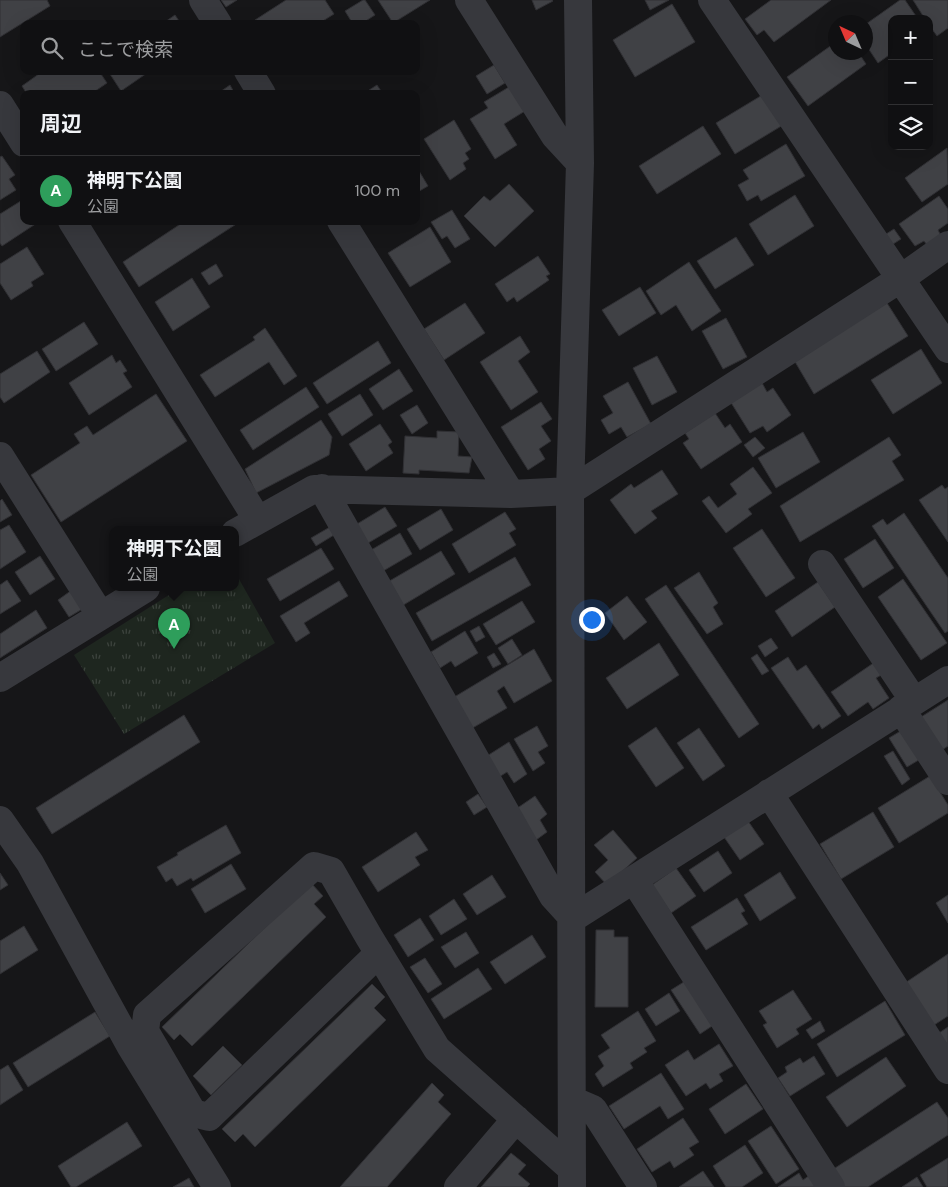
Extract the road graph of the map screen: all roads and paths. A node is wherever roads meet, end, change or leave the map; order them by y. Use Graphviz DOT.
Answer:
graph roads {
  1 [pos="203,0"];
  2 [pos="469,0"];
  3 [pos="578,0"];
  4 [pos="712,0"];
  5 [pos="216,20"];
  6 [pos="250,75"];
  7 [pos="260,90"];
  8 [pos="0,105"];
  9 [pos="20,138"];
  10 [pos="580,163"];
  11 [pos="74,225"];
  12 [pos="343,225"];
  13 [pos="948,244"];
  14 [pos="900,279"];
  15 [pos="948,349"];
  16 [pos="0,456"];
  17 [pos="322,488"];
  18 [pos="570,491"];
  19 [pos="511,494"];
  20 [pos="246,526"];
  21 [pos="822,564"];
  22 [pos="141,591"];
  23 [pos="101,616"];
  24 [pos="0,678"];
  25 [pos="948,680"];
  26 [pos="908,705"];
  27 [pos="948,781"];
  28 [pos="770,793"];
  29 [pos="0,820"];
  30 [pos="634,880"];
  31 [pos="573,918"];
  32 [pos="379,953"];
  33 [pos="948,1070"];
  34 [pos="572,1100"];
  35 [pos="516,1118"];
  36 [pos="572,1178"];
  37 [pos="216,1187"];
  38 [pos="458,1187"];
  39 [pos="643,1187"];
  40 [pos="831,1187"];
  1 -- 5 [label="street"];
  2 -- 10 [label="street"];
  3 -- 10 [label="street"];
  4 -- 14 [label="street"];
  6 -- 7 [label="street"];
  8 -- 9 [label="street"];
  10 -- 18 [label="street"];
  11 -- 20 [label="street"];
  12 -- 19 [label="street"];
  13 -- 14 [label="street"];
  14 -- 15 [label="street"];
  14 -- 18 [label="street"];
  16 -- 23 [label="street"];
  17 -- 19 [label="street"];
  17 -- 20 [label="street"];
  17 -- 31 [label="street"];
  18 -- 19 [label="street"];
  18 -- 31 [label="street"];
  21 -- 26 [label="street"];
  22 -- 23 [label="street"];
  23 -- 24 [label="street"];
  25 -- 26 [label="street"];
  26 -- 27 [label="street"];
  26 -- 28 [label="street"];
  28 -- 30 [label="street"];
  28 -- 33 [label="street"];
  29 -- 37 [label="street"];
  30 -- 31 [label="street"];
  30 -- 40 [label="street"];
  31 -- 34 [label="street"];
  32 -- 32 [label="street"];
  32 -- 35 [label="street"];
  34 -- 36 [label="street"];
  34 -- 39 [label="street"];
  35 -- 36 [label="street"];
  35 -- 38 [label="street"];
}
